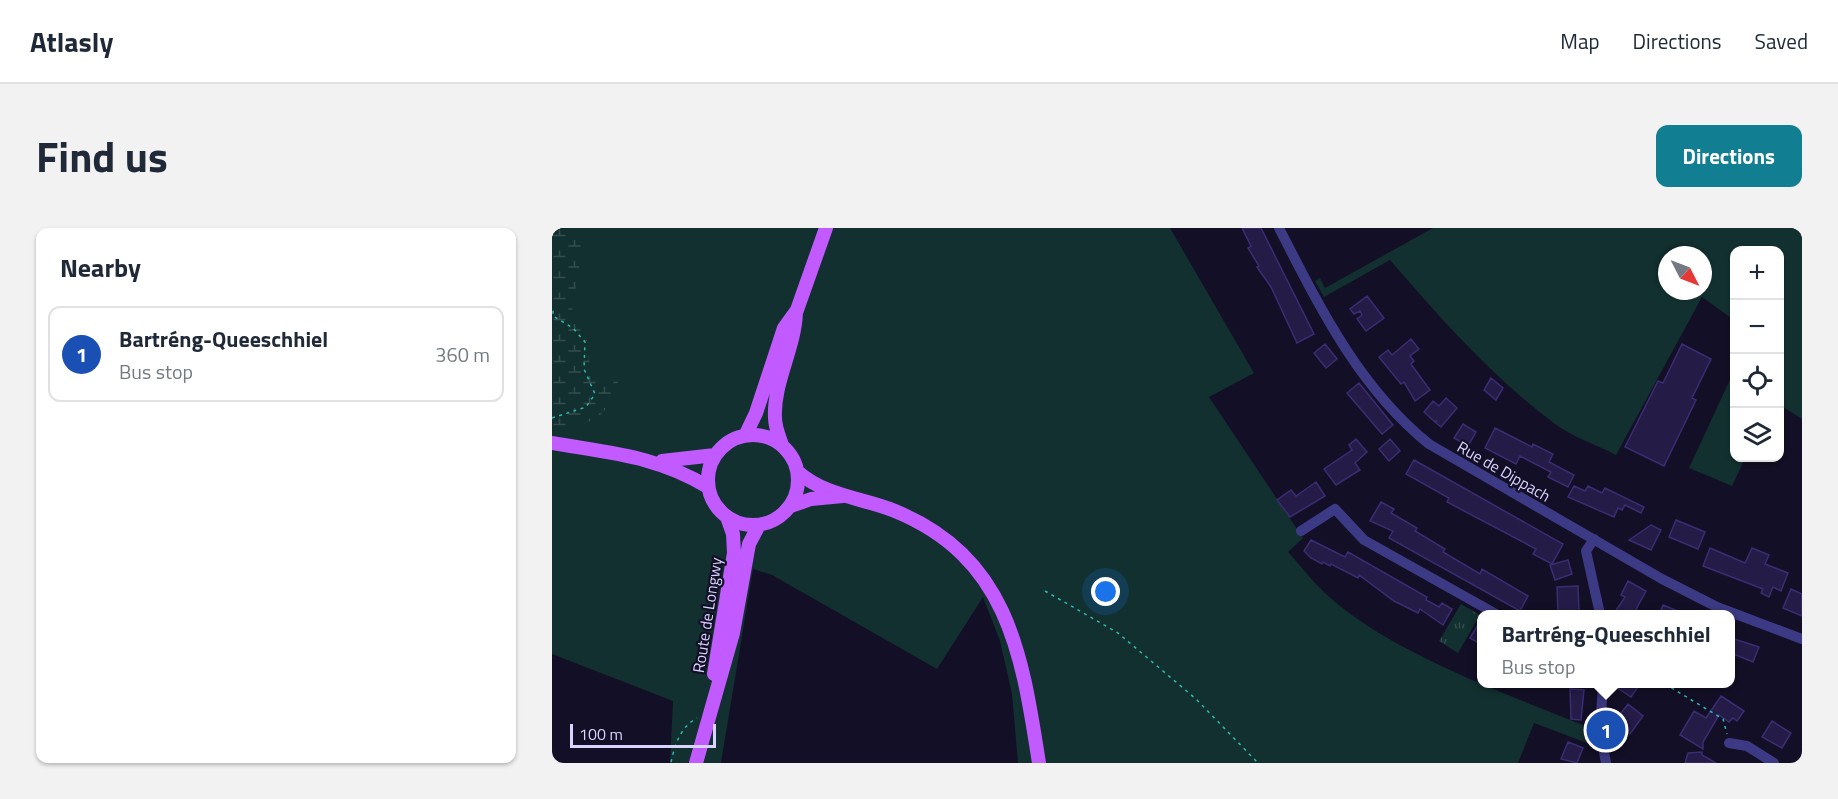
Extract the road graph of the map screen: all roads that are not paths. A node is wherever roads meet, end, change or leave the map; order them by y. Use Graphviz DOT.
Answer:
graph roads {
  1 [pos="826,228"];
  2 [pos="1279,228"];
  3 [pos="796,310"];
  4 [pos="745,436"];
  5 [pos="552,443"];
  6 [pos="782,445"];
  7 [pos="715,455"];
  8 [pos="657,462"];
  9 [pos="798,472"];
  10 [pos="708,487"];
  11 [pos="845,496"];
  12 [pos="791,506"];
  13 [pos="727,517"];
  14 [pos="759,525"];
  15 [pos="1302,531"];
  16 [pos="1594,539"];
  17 [pos="1487,610"];
  18 [pos="1599,610"];
  19 [pos="1725,610"];
  20 [pos="1735,614"];
  21 [pos="1802,639"];
  22 [pos="1603,688"];
  23 [pos="709,718"];
  24 [pos="1729,743"];
  25 [pos="696,763"];
  26 [pos="1039,763"];
  27 [pos="1606,763"];
  28 [pos="1774,763"];
  1 -- 3 [label="main road"];
  2 -- 16 [label="street, Rue de Dippach"];
  3 -- 4 [label="main road"];
  3 -- 6 [label="main road"];
  4 -- 6 [label="main road"];
  4 -- 7 [label="main road"];
  5 -- 8 [label="main road"];
  6 -- 9 [label="main road"];
  7 -- 8 [label="main road"];
  7 -- 10 [label="main road"];
  8 -- 10 [label="main road"];
  9 -- 11 [label="main road"];
  9 -- 12 [label="main road"];
  10 -- 13 [label="main road"];
  11 -- 12 [label="main road"];
  11 -- 26 [label="main road"];
  12 -- 14 [label="main road"];
  13 -- 14 [label="main road"];
  13 -- 23 [label="main road, Route de Longwy"];
  14 -- 23 [label="main road, Route de Longwy"];
  15 -- 17 [label="street"];
  16 -- 18 [label="street"];
  16 -- 19 [label="street, Rue de Dippach"];
  20 -- 21 [label="street, Rue de Dippach"];
  22 -- 27 [label="street"];
  23 -- 25 [label="main road, Route de Longwy"];
  24 -- 28 [label="street"];
}
